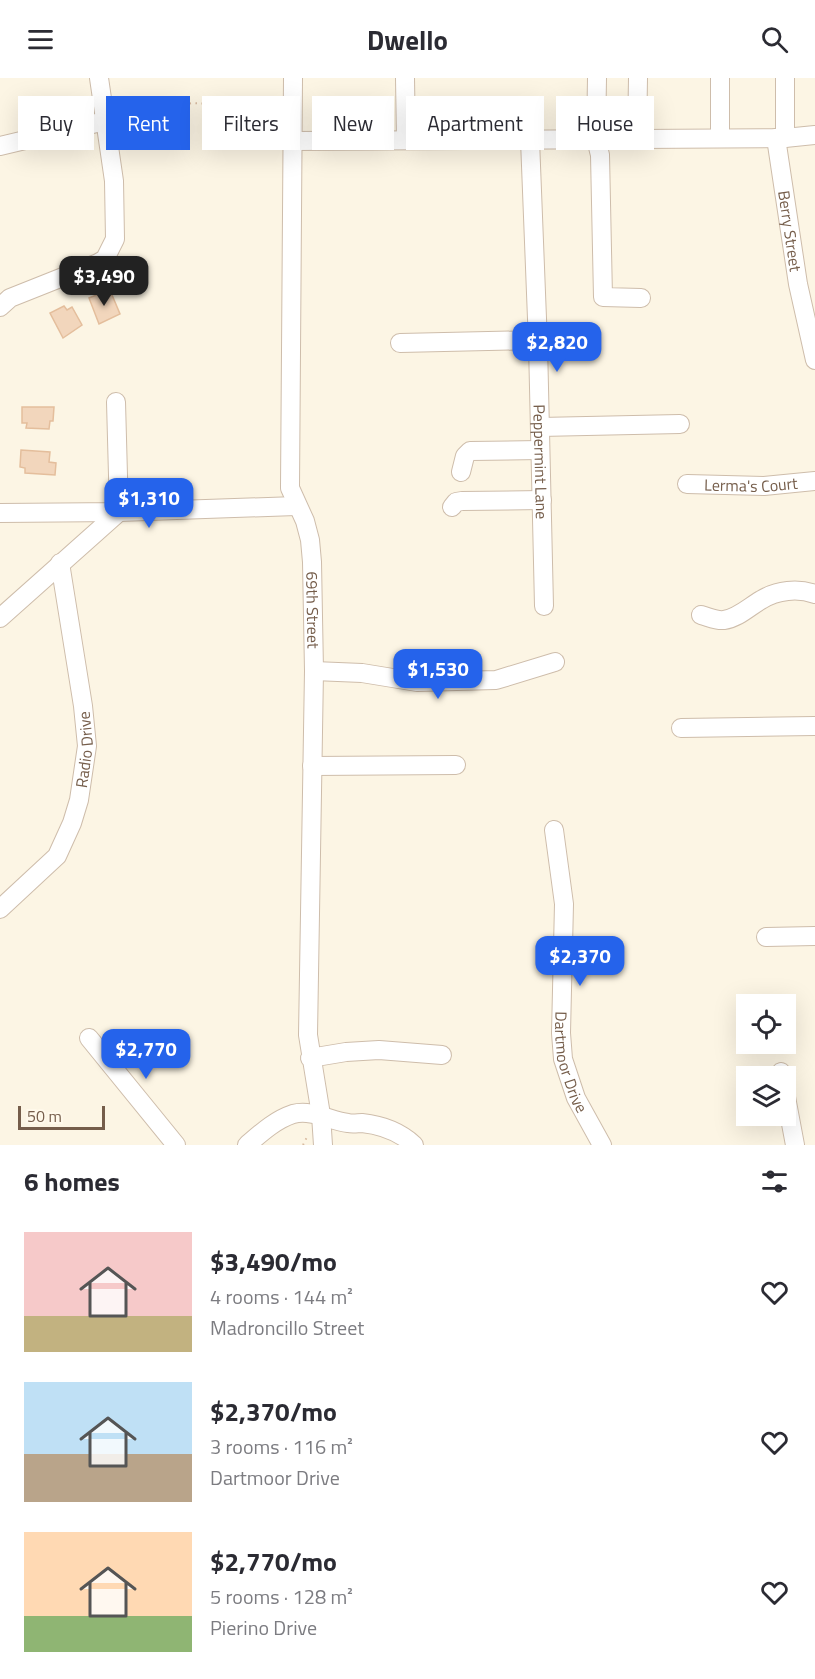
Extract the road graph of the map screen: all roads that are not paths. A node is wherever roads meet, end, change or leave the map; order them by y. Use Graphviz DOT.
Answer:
graph roads {
  1 [pos="99,78"];
  2 [pos="293,78"];
  3 [pos="405,78"];
  4 [pos="597,78"];
  5 [pos="638,78"];
  6 [pos="720,78"];
  7 [pos="785,78"];
  8 [pos="292,96"];
  9 [pos="597,96"];
  10 [pos="638,96"];
  11 [pos="105,121"];
  12 [pos="815,135"];
  13 [pos="720,138"];
  14 [pos="780,138"];
  15 [pos="654,139"];
  16 [pos="406,140"];
  17 [pos="300,141"];
  18 [pos="0,146"];
  19 [pos="292,150"];
  20 [pos="531,150"];
  21 [pos="599,150"];
  22 [pos="641,298"];
  23 [pos="0,307"];
  24 [pos="538,340"];
  25 [pos="400,343"];
  26 [pos="815,360"];
  27 [pos="116,402"];
  28 [pos="680,423"];
  29 [pos="540,427"];
  30 [pos="540,450"];
  31 [pos="461,472"];
  32 [pos="815,481"];
  33 [pos="687,484"];
  34 [pos="542,500"];
  35 [pos="296,506"];
  36 [pos="452,507"];
  37 [pos="119,512"];
  38 [pos="0,513"];
  39 [pos="60,563"];
  40 [pos="815,594"];
  41 [pos="544,606"];
  42 [pos="701,615"];
  43 [pos="0,618"];
  44 [pos="555,662"];
  45 [pos="314,671"];
  46 [pos="815,726"];
  47 [pos="681,728"];
  48 [pos="456,765"];
  49 [pos="312,766"];
  50 [pos="554,830"];
  51 [pos="0,909"];
  52 [pos="815,936"];
  53 [pos="765,937"];
  54 [pos="88,1038"];
  55 [pos="442,1056"];
  56 [pos="310,1058"];
  57 [pos="321,1115"];
  58 [pos="275,1122"];
  59 [pos="791,1126"];
  60 [pos="176,1145"];
  61 [pos="247,1145"];
  62 [pos="270,1145"];
  63 [pos="323,1145"];
  64 [pos="414,1145"];
  65 [pos="602,1145"];
  66 [pos="795,1145"];
  1 -- 11 [label="street"];
  2 -- 8 [label="street, 69th Street"];
  3 -- 16 [label="street"];
  4 -- 9 [label="street"];
  5 -- 10 [label="street"];
  6 -- 13 [label="street"];
  7 -- 14 [label="street, Berry Street"];
  11 -- 18 [label="street"];
  11 -- 23 [label="street"];
  12 -- 14 [label="street"];
  13 -- 14 [label="street"];
  13 -- 15 [label="street"];
  14 -- 26 [label="street, Berry Street"];
  16 -- 17 [label="street"];
  19 -- 35 [label="street, 69th Street"];
  20 -- 24 [label="street, Peppermint Lane"];
  21 -- 22 [label="street"];
  24 -- 25 [label="street"];
  24 -- 29 [label="street, Peppermint Lane"];
  27 -- 37 [label="street"];
  28 -- 29 [label="street"];
  29 -- 30 [label="street, Peppermint Lane"];
  30 -- 31 [label="street"];
  30 -- 34 [label="street, Peppermint Lane"];
  32 -- 33 [label="street, Lerma's Court"];
  34 -- 36 [label="street"];
  34 -- 41 [label="street, Peppermint Lane"];
  35 -- 37 [label="street"];
  35 -- 45 [label="street, 69th Street"];
  37 -- 38 [label="street"];
  37 -- 39 [label="street"];
  39 -- 43 [label="street"];
  39 -- 51 [label="street, Radio Drive"];
  40 -- 42 [label="street"];
  44 -- 45 [label="street"];
  45 -- 49 [label="street, 69th Street"];
  46 -- 47 [label="street"];
  48 -- 49 [label="street"];
  49 -- 56 [label="street, 69th Street"];
  50 -- 65 [label="street, Dartmoor Drive"];
  52 -- 53 [label="street"];
  54 -- 60 [label="street"];
  55 -- 56 [label="street"];
  56 -- 57 [label="street, 69th Street"];
  57 -- 58 [label="street"];
  57 -- 63 [label="street, 69th Street"];
  57 -- 64 [label="street"];
  58 -- 61 [label="street"];
  58 -- 62 [label="street"];
  59 -- 66 [label="street"];
}
